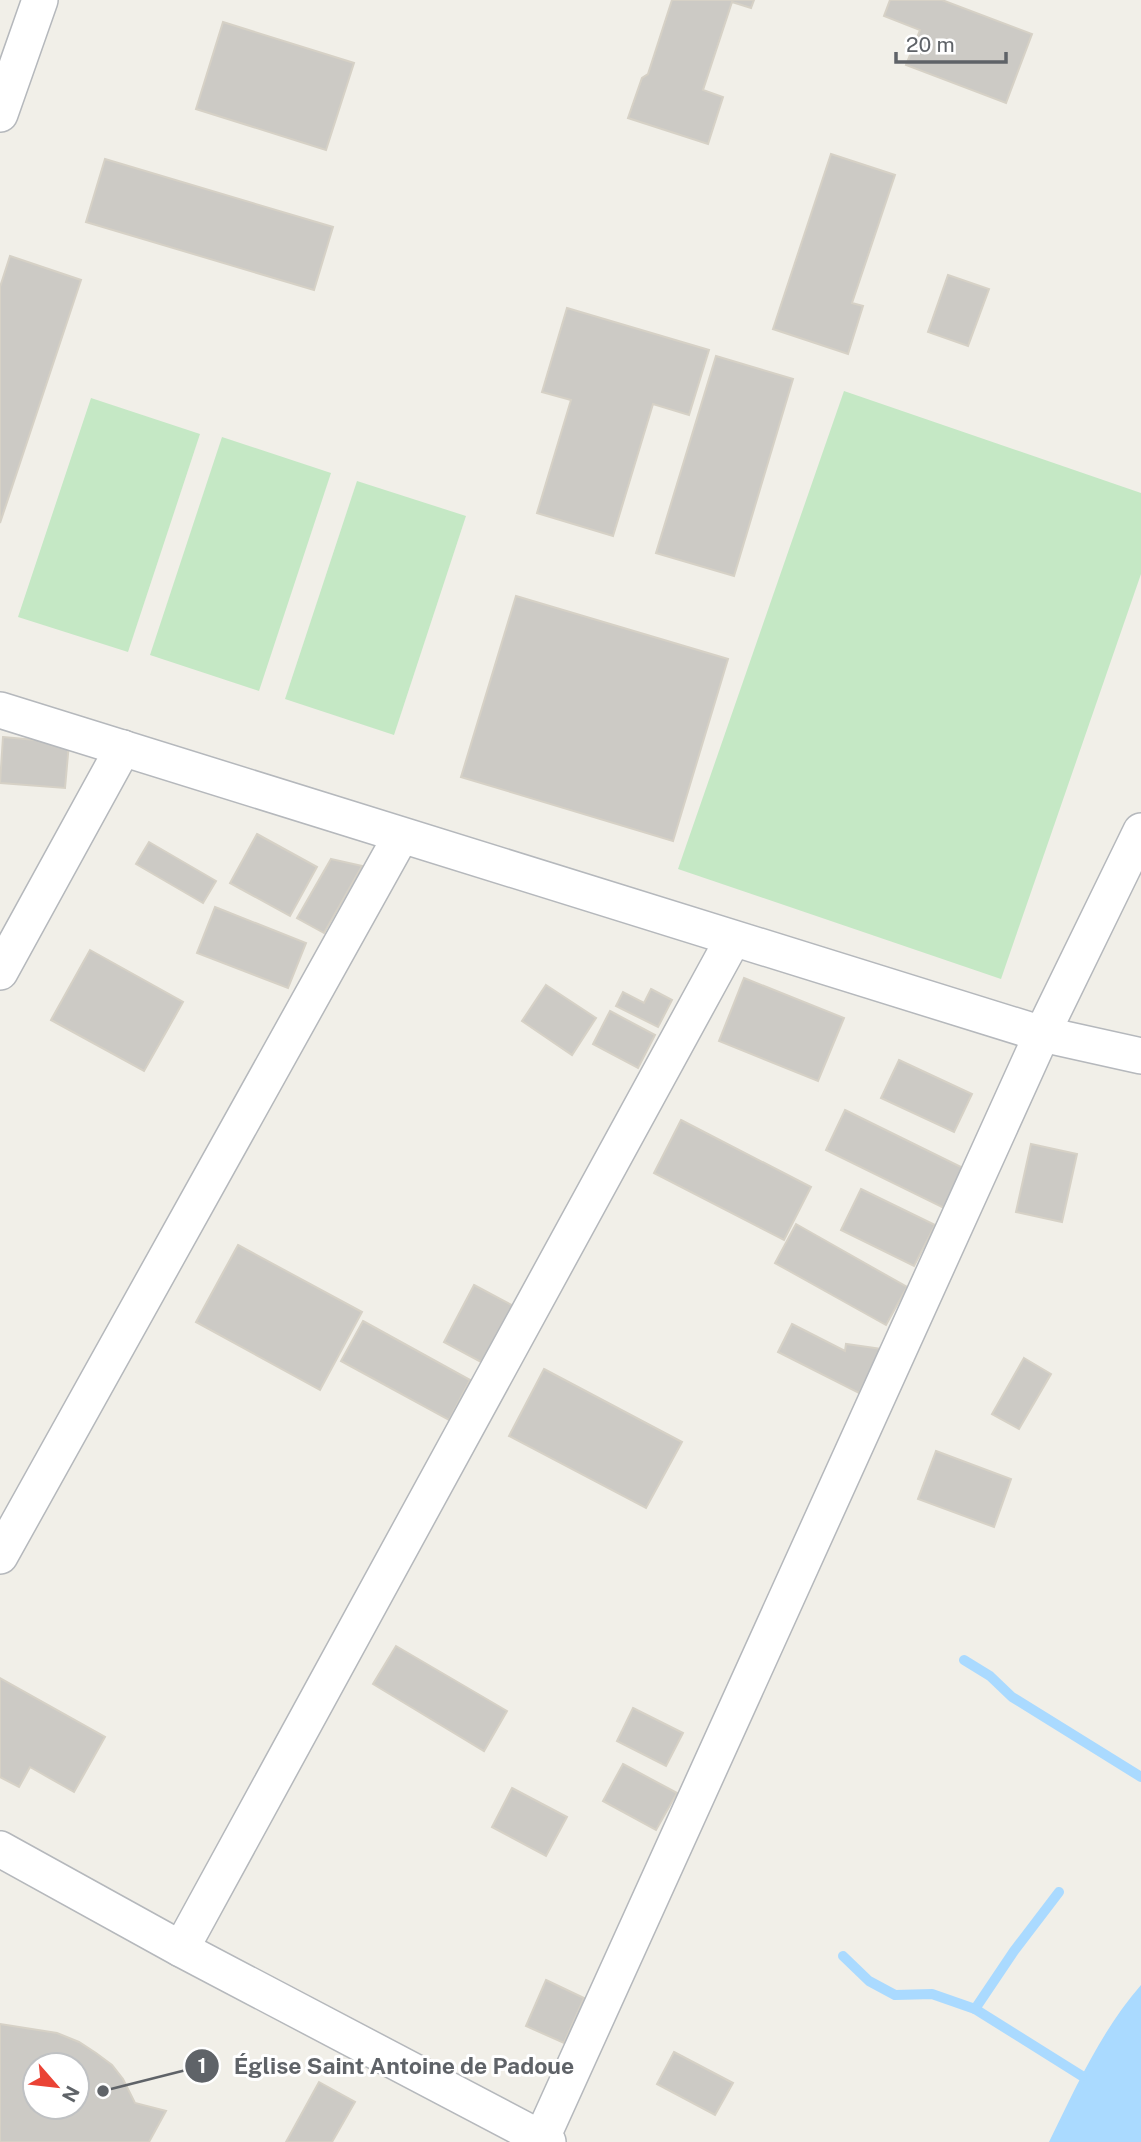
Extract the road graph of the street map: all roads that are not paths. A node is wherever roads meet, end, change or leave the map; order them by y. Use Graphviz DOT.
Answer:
graph roads {
  1 [pos="40,0"];
  2 [pos="0,114"];
  3 [pos="0,710"];
  4 [pos="123,748"];
  5 [pos="1141,831"];
  6 [pos="401,836"];
  7 [pos="733,939"];
  8 [pos="0,972"];
  9 [pos="1042,1034"];
  10 [pos="1141,1056"];
  11 [pos="0,1556"];
  12 [pos="0,1849"];
  13 [pos="181,1948"];
  14 [pos="543,2141"];
  1 -- 2 [label="street"];
  3 -- 4 [label="street"];
  4 -- 6 [label="street"];
  4 -- 8 [label="street"];
  5 -- 9 [label="street"];
  6 -- 7 [label="street"];
  6 -- 11 [label="street"];
  7 -- 9 [label="street"];
  7 -- 13 [label="street"];
  9 -- 10 [label="street"];
  9 -- 14 [label="street"];
  12 -- 13 [label="street"];
  13 -- 14 [label="street"];
}
